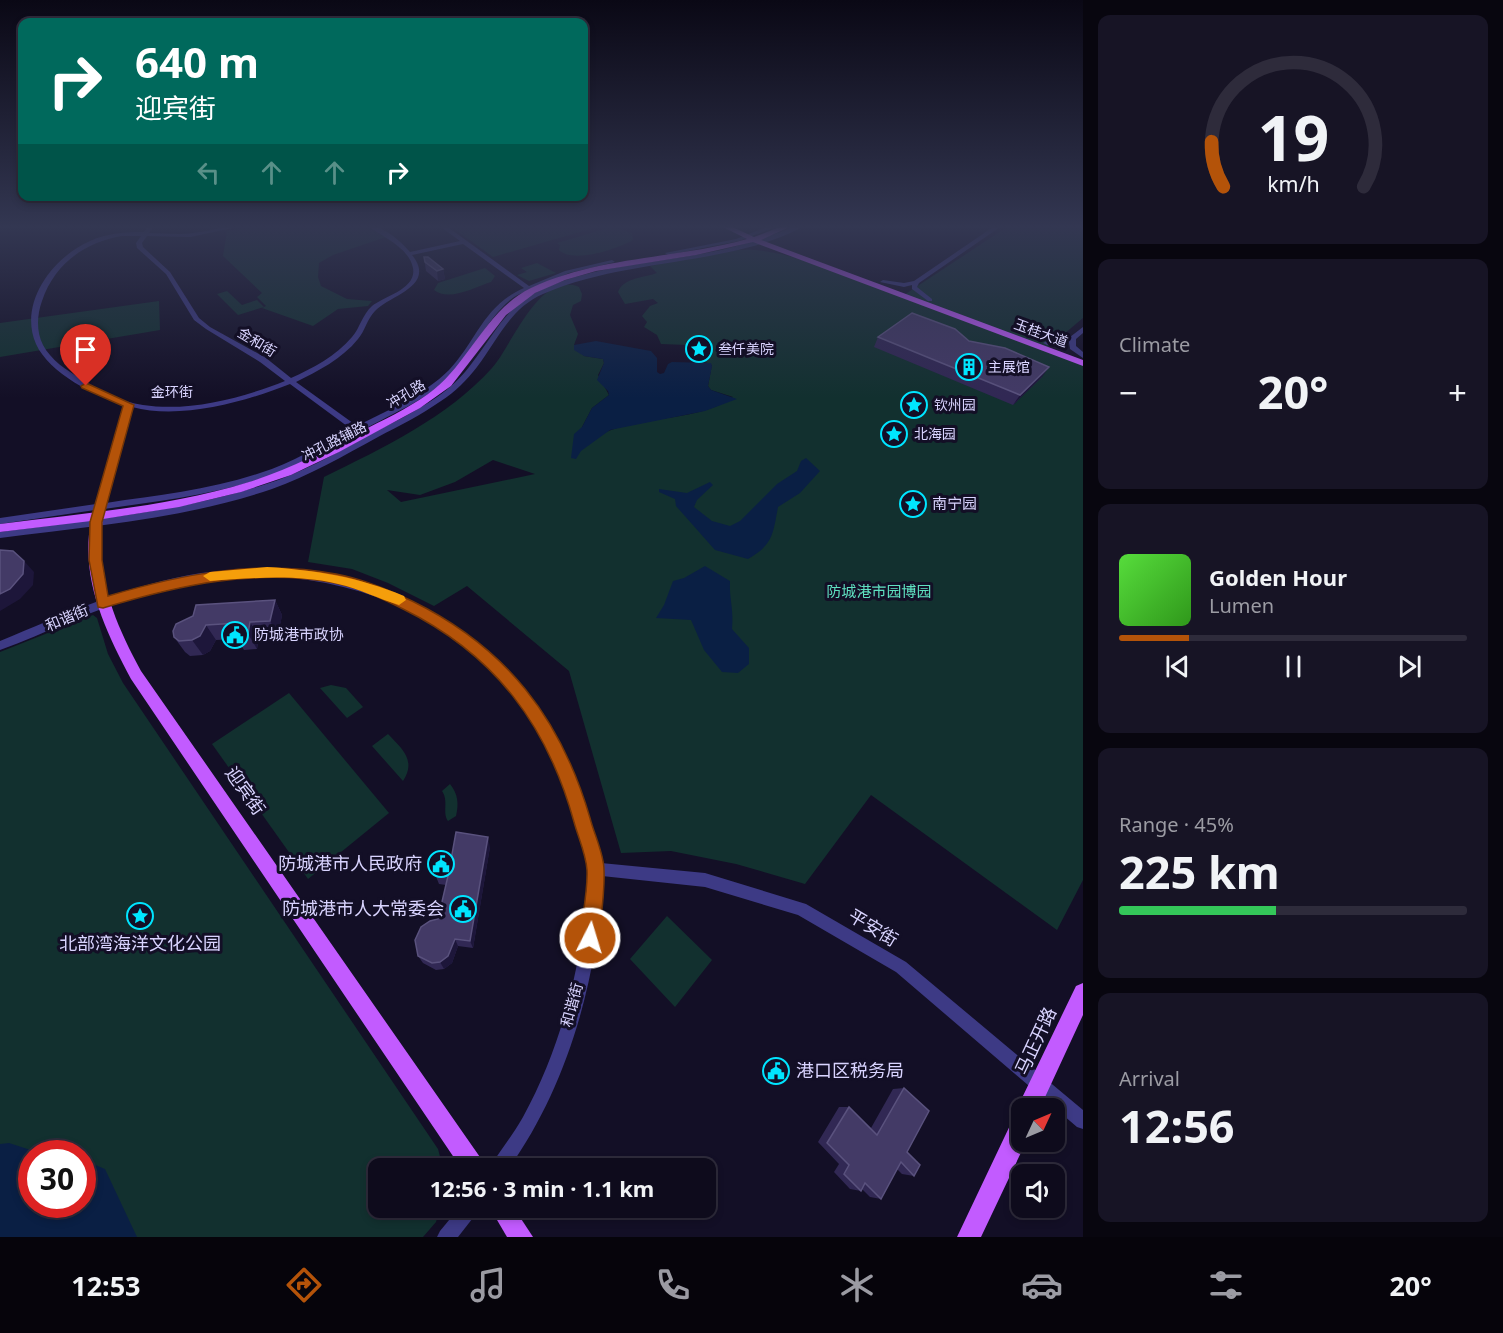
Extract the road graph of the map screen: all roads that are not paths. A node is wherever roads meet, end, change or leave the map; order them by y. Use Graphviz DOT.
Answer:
graph roads {
  1 [pos="916,282"];
  2 [pos="45,283"];
  3 [pos="174,283"];
  4 [pos="412,283"];
  5 [pos="521,283"];
  6 [pos="545,283"];
  7 [pos="553,283"];
  8 [pos="561,283"];
  9 [pos="876,283"];
  10 [pos="885,283"];
  11 [pos="887,283"];
  12 [pos="912,283"];
  13 [pos="532,291"];
  14 [pos="927,302"];
  15 [pos="1083,329"];
  16 [pos="1072,339"];
  17 [pos="1047,343"];
  18 [pos="1083,356"];
  19 [pos="465,361"];
  20 [pos="1083,363"];
  21 [pos="463,374"];
  22 [pos="291,381"];
  23 [pos="413,404"];
  24 [pos="129,405"];
  25 [pos="365,434"];
  26 [pos="308,468"];
  27 [pos="192,496"];
  28 [pos="98,515"];
  29 [pos="0,521"];
  30 [pos="0,528"];
  31 [pos="0,535"];
  32 [pos="103,603"];
  33 [pos="0,646"];
  34 [pos="596,869"];
  35 [pos="1083,993"];
  36 [pos="1041,1084"];
  37 [pos="1034,1098"];
  38 [pos="1083,1121"];
  39 [pos="1011,1148"];
  40 [pos="467,1158"];
  41 [pos="506,1158"];
  42 [pos="462,1218"];
  43 [pos="508,1218"];
  44 [pos="446,1237"];
  45 [pos="521,1237"];
  46 [pos="969,1237"];
  1 -- 14 [label="street"];
  2 -- 24 [label="street, 金环街"];
  3 -- 22 [label="street, 金和街"];
  4 -- 22 [label="street, 金环街"];
  5 -- 13 [label="street"];
  6 -- 13 [label="street, 冲孔路辅路"];
  7 -- 13 [label="main road, 冲孔路"];
  8 -- 13 [label="street, 冲孔路辅路"];
  9 -- 14 [label="main road, 玉桂大道"];
  10 -- 14 [label="main road, 玉桂大道"];
  11 -- 12 [label="street"];
  13 -- 19 [label="main road, 冲孔路"];
  13 -- 21 [label="street, 冲孔路辅路"];
  14 -- 17 [label="main road, 玉桂大道"];
  14 -- 20 [label="main road, 玉桂大道"];
  15 -- 16 [label="street"];
  16 -- 17 [label="street"];
  16 -- 18 [label="street"];
  17 -- 18 [label="main road, 玉桂大道"];
  19 -- 21 [label="main road, 冲孔路"];
  19 -- 23 [label="street"];
  21 -- 23 [label="main road, 冲孔路"];
  21 -- 25 [label="street, 冲孔路辅路"];
  22 -- 24 [label="street, 金环街"];
  22 -- 25 [label="street, 金和街"];
  23 -- 25 [label="main road, 冲孔路"];
  24 -- 28 [label="street, 迎宾街"];
  25 -- 26 [label="main road, 冲孔路"];
  25 -- 27 [label="street, 冲孔路辅路"];
  26 -- 27 [label="main road, 冲孔路"];
  26 -- 28 [label="street, 冲孔路辅路"];
  27 -- 28 [label="main road, 冲孔路"];
  28 -- 29 [label="street, 冲孔路辅路"];
  28 -- 30 [label="main road, 冲孔路"];
  28 -- 31 [label="street, 冲孔路辅路"];
  28 -- 32 [label="main road, 迎宾街"];
  32 -- 33 [label="street, 和谐街"];
  32 -- 34 [label="street, 和谐街"];
  32 -- 40 [label="main road, 迎宾街"];
  34 -- 36 [label="street, 平安街"];
  34 -- 41 [label="street, 和谐街"];
  35 -- 36 [label="main road, 马正开路"];
  36 -- 37 [label="main road, 马正开路"];
  36 -- 38 [label="street, 平安街"];
  39 -- 46 [label="main road"];
  42 -- 44 [label="street"];
  43 -- 45 [label="main road"];
}
